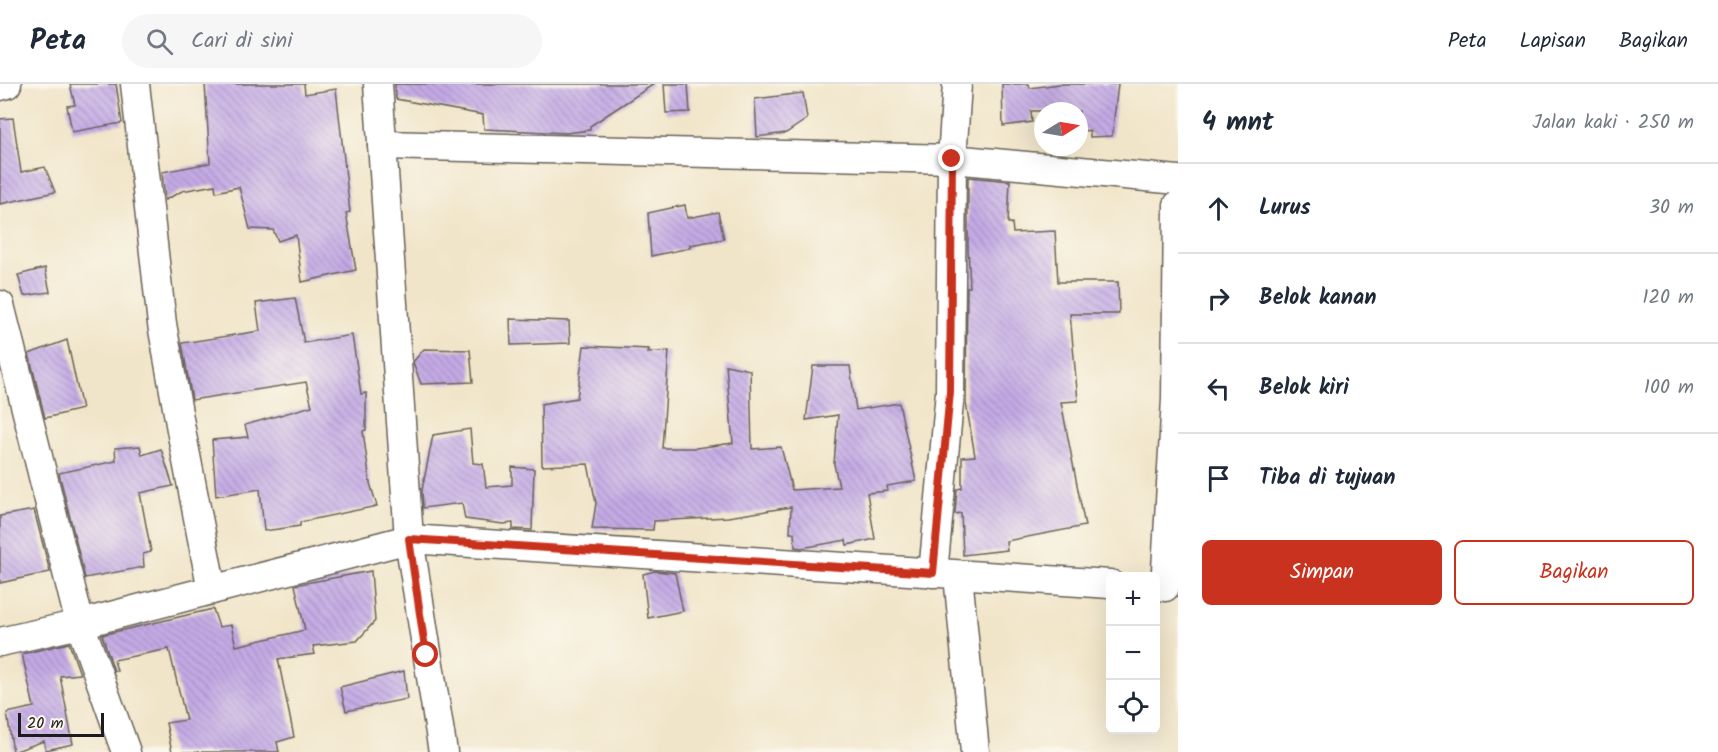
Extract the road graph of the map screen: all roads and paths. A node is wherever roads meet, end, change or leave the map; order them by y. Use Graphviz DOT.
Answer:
graph roads {
  1 [pos="7,84"];
  2 [pos="135,84"];
  3 [pos="378,84"];
  4 [pos="957,84"];
  5 [pos="0,86"];
  6 [pos="382,145"];
  7 [pos="952,159"];
  8 [pos="1178,180"];
  9 [pos="1178,206"];
  10 [pos="0,305"];
  11 [pos="409,539"];
  12 [pos="946,574"];
  13 [pos="1106,584"];
  14 [pos="1166,587"];
  15 [pos="212,590"];
  16 [pos="80,624"];
  17 [pos="0,642"];
  18 [pos="126,752"];
  19 [pos="443,752"];
  20 [pos="975,752"];
  1 -- 5 [label="street"];
  2 -- 15 [label="street"];
  3 -- 6 [label="street"];
  4 -- 7 [label="street"];
  6 -- 7 [label="street"];
  6 -- 11 [label="street"];
  7 -- 8 [label="street"];
  7 -- 12 [label="street"];
  9 -- 14 [label="street"];
  10 -- 16 [label="street"];
  11 -- 12 [label="street"];
  11 -- 15 [label="street"];
  11 -- 19 [label="street"];
  12 -- 13 [label="street"];
  12 -- 20 [label="street"];
  15 -- 16 [label="street"];
  16 -- 17 [label="street"];
  16 -- 18 [label="street"];
}
